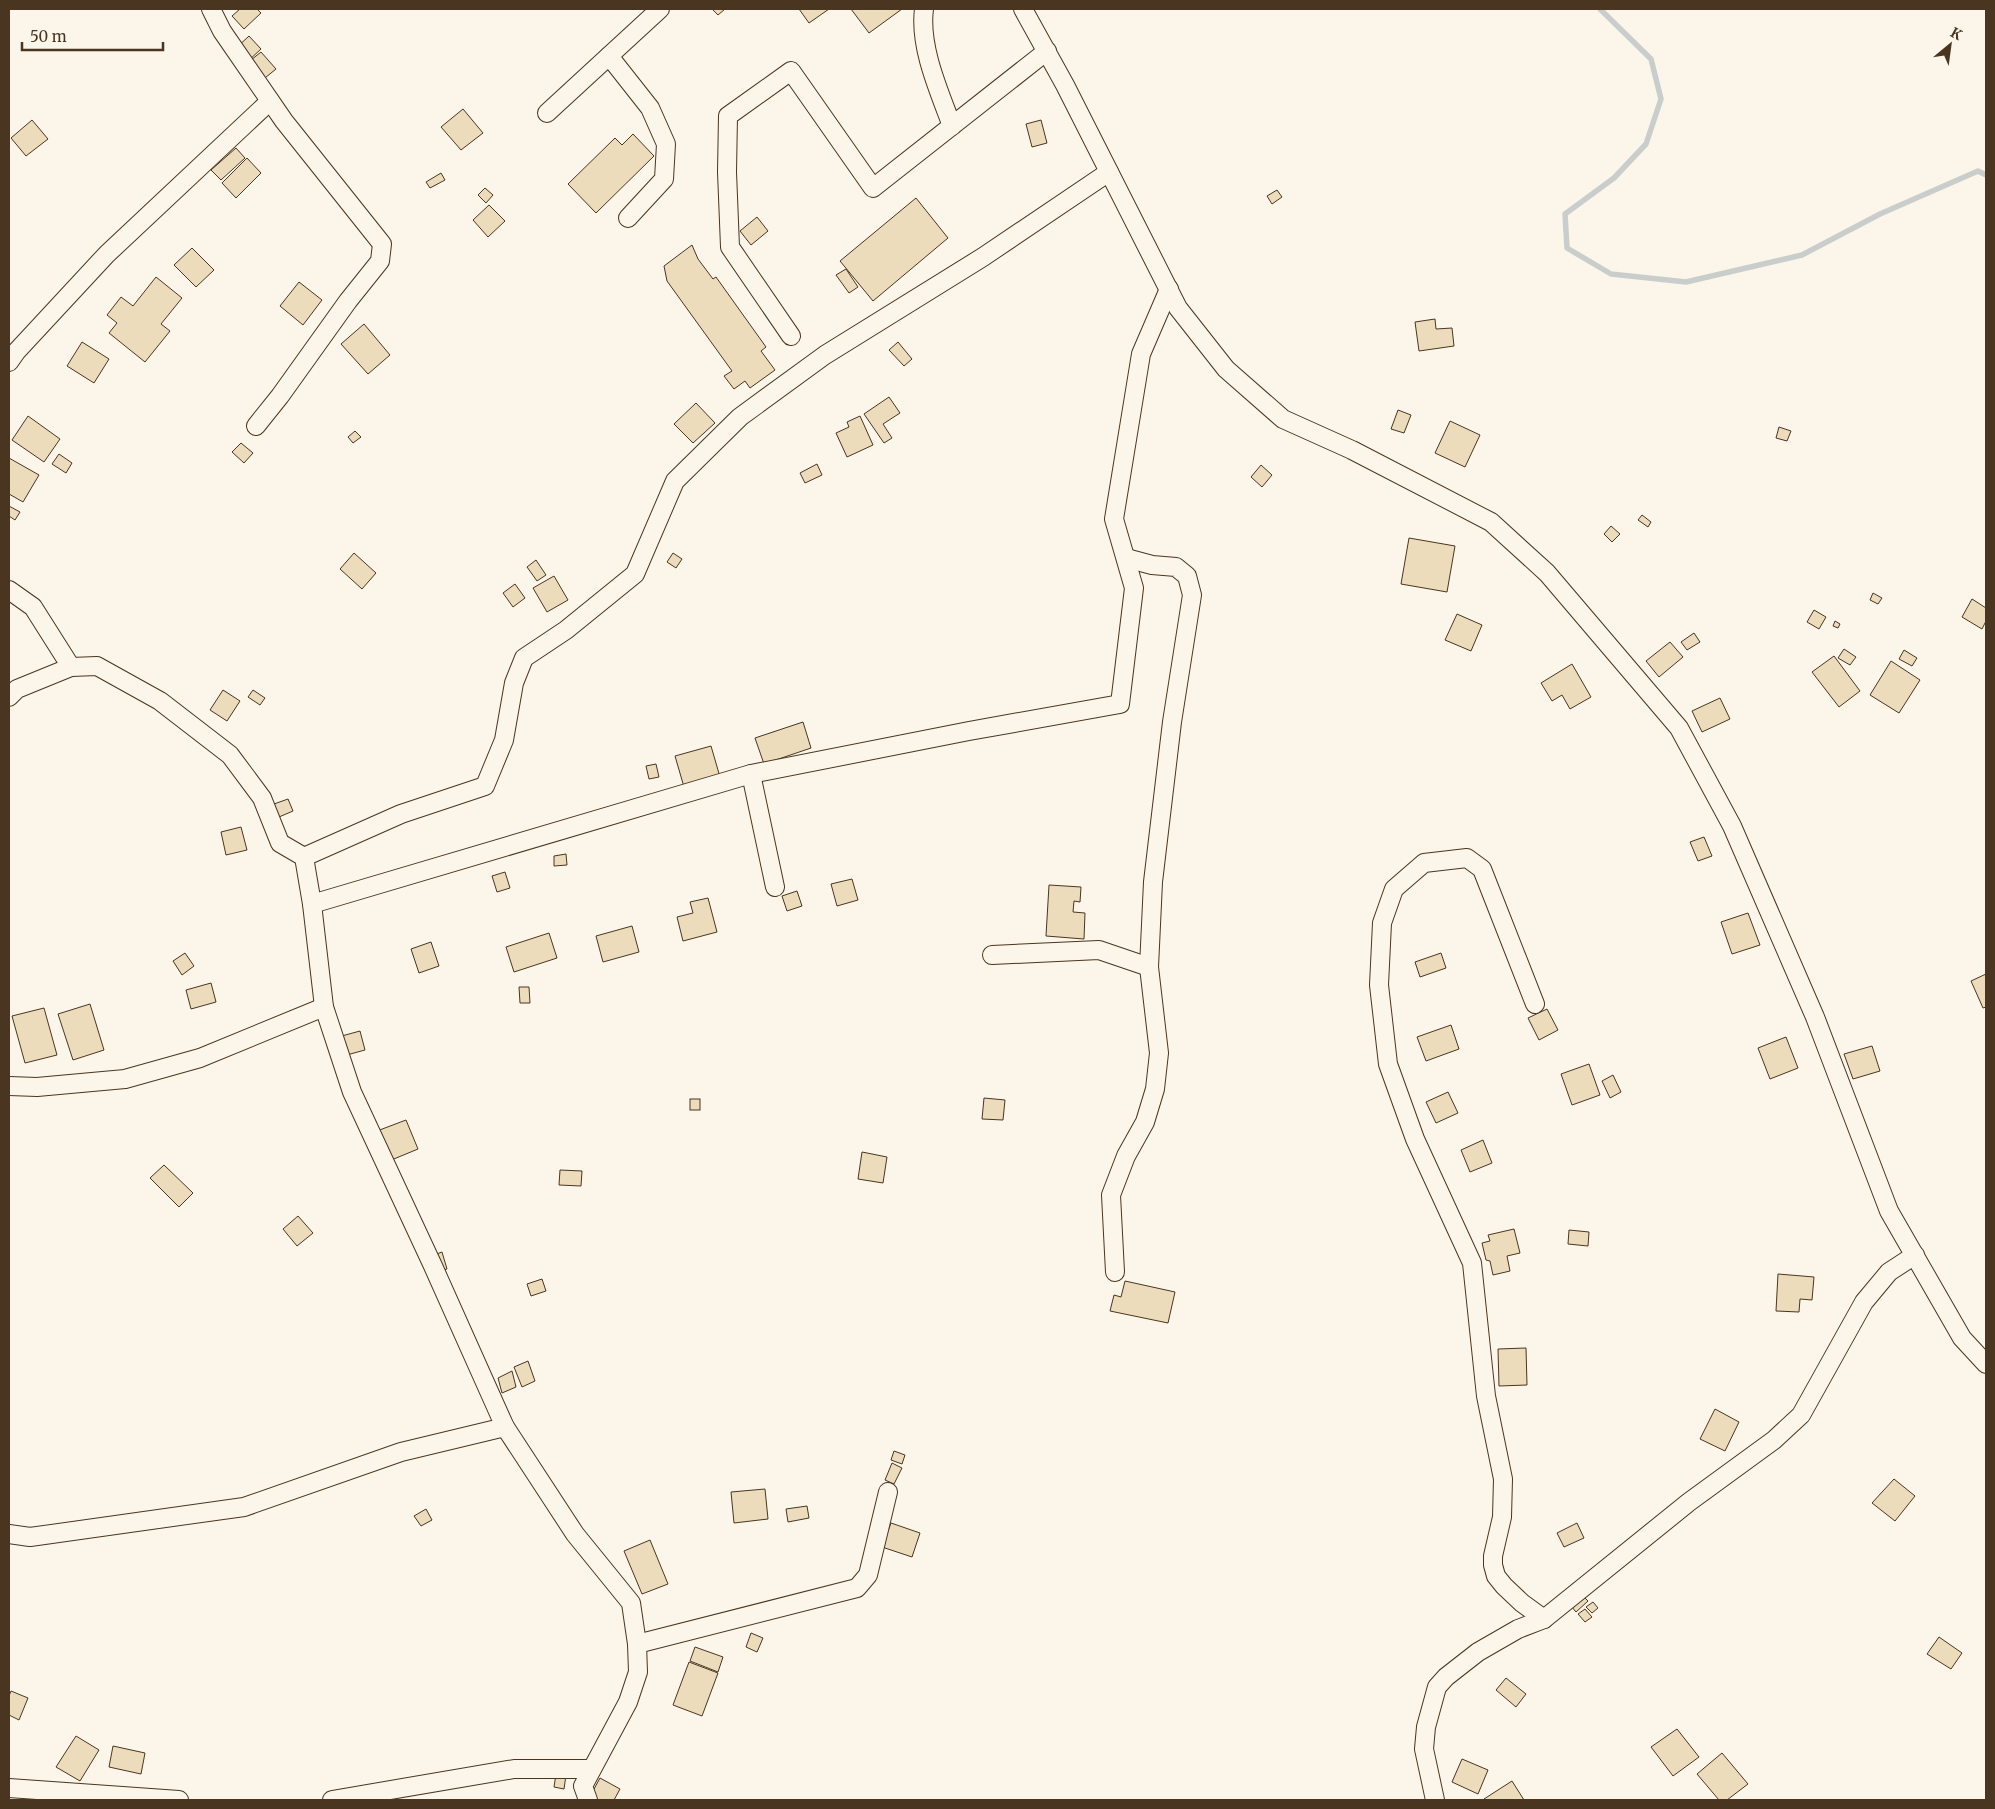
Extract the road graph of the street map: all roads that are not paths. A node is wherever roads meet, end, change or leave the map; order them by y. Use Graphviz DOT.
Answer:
graph roads {
  1 [pos="212,9"];
  2 [pos="660,9"];
  3 [pos="924,9"];
  4 [pos="1023,9"];
  5 [pos="1047,51"];
  6 [pos="608,56"];
  7 [pos="270,101"];
  8 [pos="546,113"];
  9 [pos="952,126"];
  10 [pos="1110,172"];
  11 [pos="628,218"];
  12 [pos="1169,289"];
  13 [pos="791,336"];
  14 [pos="9,362"];
  15 [pos="256,426"];
  16 [pos="1126,558"];
  17 [pos="9,590"];
  18 [pos="71,667"];
  19 [pos="12,689"];
  20 [pos="751,774"];
  21 [pos="304,857"];
  22 [pos="775,887"];
  23 [pos="312,904"];
  24 [pos="992,955"];
  25 [pos="1149,967"];
  26 [pos="1535,1004"];
  27 [pos="324,1006"];
  28 [pos="9,1086"];
  29 [pos="1915,1255"];
  30 [pos="1115,1272"];
  31 [pos="1986,1364"];
  32 [pos="505,1427"];
  33 [pos="888,1492"];
  34 [pos="9,1534"];
  35 [pos="1544,1619"];
  36 [pos="637,1644"];
  37 [pos="590,1769"];
  38 [pos="9,1788"];
  39 [pos="179,1800"];
  40 [pos="332,1800"];
  41 [pos="588,1800"];
  42 [pos="1435,1800"];
  1 -- 7 [label="street"];
  2 -- 6 [label="street"];
  3 -- 9 [label="street"];
  4 -- 5 [label="street"];
  5 -- 9 [label="street"];
  5 -- 10 [label="street"];
  6 -- 8 [label="street"];
  6 -- 11 [label="street"];
  7 -- 14 [label="street"];
  7 -- 15 [label="street"];
  9 -- 13 [label="street"];
  10 -- 12 [label="street"];
  10 -- 21 [label="street"];
  12 -- 16 [label="street"];
  12 -- 29 [label="street"];
  16 -- 20 [label="street"];
  16 -- 25 [label="street"];
  17 -- 18 [label="street"];
  18 -- 19 [label="street"];
  18 -- 21 [label="street"];
  20 -- 22 [label="street"];
  20 -- 23 [label="street"];
  21 -- 23 [label="street"];
  23 -- 27 [label="street"];
  24 -- 25 [label="street"];
  25 -- 30 [label="street"];
  26 -- 35 [label="street"];
  27 -- 28 [label="street"];
  27 -- 32 [label="street"];
  29 -- 31 [label="street"];
  29 -- 35 [label="street"];
  32 -- 34 [label="street"];
  32 -- 36 [label="street"];
  33 -- 36 [label="street"];
  35 -- 42 [label="street"];
  36 -- 37 [label="street"];
  37 -- 40 [label="street"];
  37 -- 41 [label="street"];
  38 -- 39 [label="street"];
}
